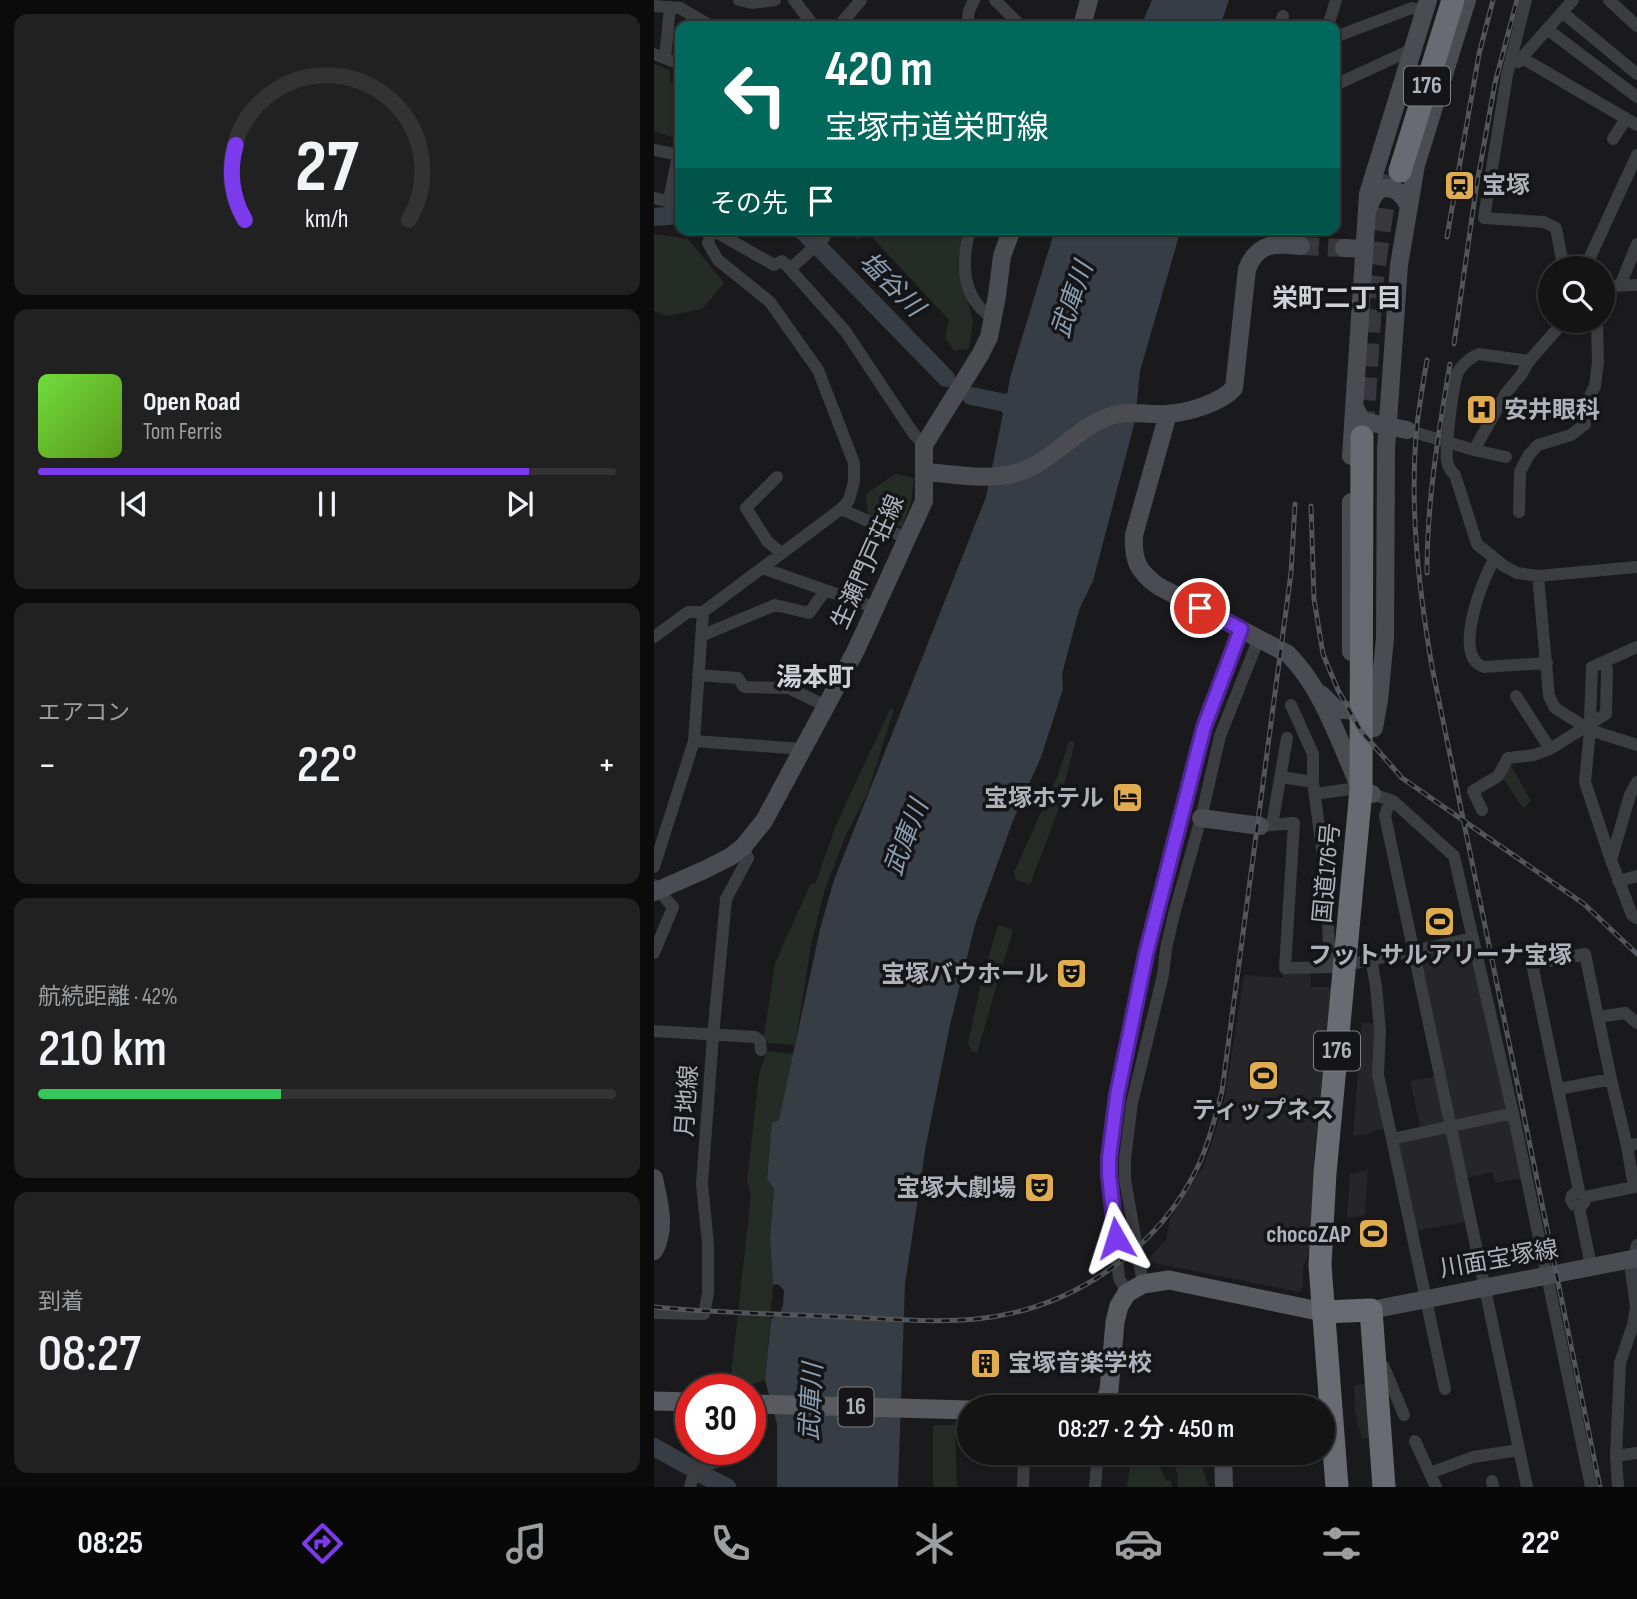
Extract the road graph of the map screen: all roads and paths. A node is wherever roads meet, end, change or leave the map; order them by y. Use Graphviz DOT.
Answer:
graph roads {
  1 [pos="739,0"];
  2 [pos="775,0"];
  3 [pos="794,0"];
  4 [pos="861,0"];
  5 [pos="974,0"];
  6 [pos="995,0"];
  7 [pos="1089,0"];
  8 [pos="1336,0"];
  9 [pos="1453,0"];
  10 [pos="1467,0"];
  11 [pos="1526,0"];
  12 [pos="1573,0"];
  13 [pos="1608,0"];
  14 [pos="1431,4"];
  15 [pos="654,6"];
  16 [pos="670,7"];
  17 [pos="1562,12"];
  18 [pos="702,21"];
  19 [pos="810,21"];
  20 [pos="843,21"];
  21 [pos="968,21"];
  22 [pos="1016,21"];
  23 [pos="1083,21"];
  24 [pos="1330,21"];
  25 [pos="1636,26"];
  26 [pos="1547,29"];
  27 [pos="1340,35"];
  28 [pos="1413,49"];
  29 [pos="659,56"];
  30 [pos="1522,58"];
  31 [pos="1636,74"];
  32 [pos="1507,75"];
  33 [pos="1340,83"];
  34 [pos="1636,97"];
  35 [pos="1630,123"];
  36 [pos="1613,139"];
  37 [pos="654,150"];
  38 [pos="675,154"];
  39 [pos="1636,155"];
  40 [pos="1398,173"];
  41 [pos="654,198"];
  42 [pos="674,202"];
  43 [pos="1409,206"];
  44 [pos="1368,209"];
  45 [pos="710,235"];
  46 [pos="720,235"];
  47 [pos="969,235"];
  48 [pos="1010,235"];
  49 [pos="824,238"];
  50 [pos="1297,240"];
  51 [pos="1636,244"];
  52 [pos="1344,248"];
  53 [pos="1364,250"];
  54 [pos="1561,256"];
  55 [pos="1590,256"];
  56 [pos="790,269"];
  57 [pos="1615,285"];
  58 [pos="1620,285"];
  59 [pos="1636,285"];
  60 [pos="993,318"];
  61 [pos="1553,333"];
  62 [pos="1597,333"];
  63 [pos="1528,361"];
  64 [pos="1162,414"];
  65 [pos="1375,427"];
  66 [pos="1407,430"];
  67 [pos="1447,442"];
  68 [pos="924,445"];
  69 [pos="1474,450"];
  70 [pos="1506,457"];
  71 [pos="925,472"];
  72 [pos="777,477"];
  73 [pos="841,509"];
  74 [pos="1519,512"];
  75 [pos="908,539"];
  76 [pos="781,554"];
  77 [pos="1494,560"];
  78 [pos="1636,567"];
  79 [pos="762,568"];
  80 [pos="1538,576"];
  81 [pos="825,591"];
  82 [pos="876,608"];
  83 [pos="703,611"];
  84 [pos="1241,629"];
  85 [pos="701,636"];
  86 [pos="654,637"];
  87 [pos="1259,638"];
  88 [pos="1636,647"];
  89 [pos="1547,663"];
  90 [pos="698,675"];
  91 [pos="1314,687"];
  92 [pos="1516,696"];
  93 [pos="1291,705"];
  94 [pos="826,706"];
  95 [pos="1354,711"];
  96 [pos="1588,728"];
  97 [pos="1288,738"];
  98 [pos="694,741"];
  99 [pos="1636,745"];
  100 [pos="803,749"];
  101 [pos="1550,749"];
  102 [pos="1360,764"];
  103 [pos="1281,777"];
  104 [pos="1636,782"];
  105 [pos="1314,788"];
  106 [pos="1375,795"];
  107 [pos="1482,810"];
  108 [pos="1181,814"];
  109 [pos="654,817"];
  110 [pos="1636,817"];
  111 [pos="1201,818"];
  112 [pos="1624,822"];
  113 [pos="666,824"];
  114 [pos="1266,825"];
  115 [pos="743,847"];
  116 [pos="1611,860"];
  117 [pos="654,867"];
  118 [pos="1636,876"];
  119 [pos="1618,881"];
  120 [pos="655,889"];
  121 [pos="1636,918"];
  122 [pos="1473,938"];
  123 [pos="1415,952"];
  124 [pos="654,953"];
  125 [pos="1351,964"];
  126 [pos="1143,971"];
  127 [pos="1163,975"];
  128 [pos="1598,1017"];
  129 [pos="1636,1023"];
  130 [pos="654,1031"];
  131 [pos="713,1036"];
  132 [pos="761,1050"];
  133 [pos="1611,1079"];
  134 [pos="1559,1089"];
  135 [pos="1513,1113"];
  136 [pos="1450,1126"];
  137 [pos="1392,1139"];
  138 [pos="1632,1145"];
  139 [pos="654,1178"];
  140 [pos="1581,1198"];
  141 [pos="1135,1243"];
  142 [pos="654,1251"];
  143 [pos="1117,1253"];
  144 [pos="1636,1254"];
  145 [pos="1591,1266"];
  146 [pos="1547,1275"];
  147 [pos="1484,1288"];
  148 [pos="1135,1289"];
  149 [pos="1425,1298"];
  150 [pos="1371,1310"];
  151 [pos="1330,1311"];
  152 [pos="654,1313"];
  153 [pos="1375,1368"];
  154 [pos="1445,1389"];
  155 [pos="1107,1395"];
  156 [pos="654,1401"];
  157 [pos="675,1402"];
  158 [pos="766,1404"];
  159 [pos="957,1410"];
  160 [pos="1404,1415"];
  161 [pos="1415,1441"];
  162 [pos="1519,1450"];
  163 [pos="1636,1453"];
  164 [pos="1616,1456"];
  165 [pos="707,1465"];
  166 [pos="1024,1465"];
  167 [pos="1097,1465"];
  168 [pos="1223,1465"];
  169 [pos="1430,1473"];
  170 [pos="690,1487"];
  171 [pos="1023,1487"];
  172 [pos="1095,1487"];
  173 [pos="1224,1487"];
  174 [pos="1337,1487"];
  175 [pos="1350,1487"];
  176 [pos="1384,1487"];
  177 [pos="1436,1487"];
  178 [pos="1527,1487"];
  179 [pos="1591,1487"];
  180 [pos="1618,1487"];
  1 -- 2 [label="street"];
  3 -- 19 [label="street"];
  4 -- 20 [label="street"];
  5 -- 21 [label="street"];
  6 -- 22 [label="street"];
  7 -- 23 [label="street"];
  8 -- 24 [label="street"];
  9 -- 40 [label="highway, 176"];
  10 -- 40 [label="street"];
  11 -- 32 [label="street"];
  12 -- 17 [label="street"];
  13 -- 25 [label="street"];
  14 -- 27 [label="street"];
  14 -- 28 [label="street"];
  14 -- 40 [label="highway, 176"];
  15 -- 16 [label="street"];
  16 -- 18 [label="street"];
  16 -- 29 [label="street"];
  17 -- 26 [label="street"];
  17 -- 31 [label="street"];
  26 -- 30 [label="street"];
  26 -- 34 [label="street"];
  28 -- 33 [label="street"];
  28 -- 44 [label="street"];
  30 -- 32 [label="street"];
  30 -- 35 [label="street"];
  32 -- 54 [label="street"];
  35 -- 36 [label="street"];
  37 -- 38 [label="street"];
  39 -- 55 [label="street"];
  40 -- 43 [label="street"];
  40 -- 43 [label="street"];
  40 -- 44 [label="street"];
  41 -- 42 [label="street"];
  43 -- 65 [label="street"];
  44 -- 53 [label="street"];
  45 -- 73 [label="street"];
  46 -- 56 [label="street"];
  47 -- 60 [label="street"];
  48 -- 60 [label="street"];
  49 -- 56 [label="street"];
  50 -- 64 [label="street"];
  51 -- 58 [label="street"];
  52 -- 53 [label="street"];
  53 -- 65 [label="street"];
  56 -- 68 [label="street"];
  57 -- 58 [label="street"];
  58 -- 59 [label="street"];
  60 -- 68 [label="street"];
  61 -- 63 [label="street"];
  62 -- 74 [label="street"];
  63 -- 67 [label="street"];
  63 -- 69 [label="street"];
  64 -- 71 [label="street"];
  64 -- 84 [label="street"];
  65 -- 66 [label="street"];
  65 -- 66 [label="street"];
  65 -- 95 [label="street"];
  65 -- 102 [label="highway, 国道176号 / 176"];
  65 -- 106 [label="highway, 国道176号 / 176"];
  66 -- 67 [label="street"];
  67 -- 69 [label="street"];
  67 -- 77 [label="street"];
  68 -- 71 [label="street, 生瀬門戸荘線"];
  69 -- 70 [label="street"];
  71 -- 75 [label="street, 生瀬門戸荘線"];
  72 -- 76 [label="street"];
  73 -- 75 [label="street"];
  73 -- 76 [label="street"];
  75 -- 82 [label="street, 生瀬門戸荘線"];
  76 -- 79 [label="street"];
  77 -- 80 [label="street"];
  77 -- 89 [label="street"];
  78 -- 80 [label="street"];
  79 -- 81 [label="street"];
  79 -- 83 [label="street"];
  80 -- 89 [label="street"];
  81 -- 82 [label="street"];
  81 -- 85 [label="street"];
  82 -- 94 [label="street, 生瀬門戸荘線"];
  83 -- 85 [label="street"];
  83 -- 86 [label="street"];
  84 -- 87 [label="street"];
  84 -- 108 [label="street"];
  85 -- 90 [label="street"];
  87 -- 91 [label="street"];
  87 -- 111 [label="street"];
  88 -- 96 [label="street"];
  89 -- 96 [label="street"];
  90 -- 94 [label="street"];
  90 -- 98 [label="street"];
  91 -- 95 [label="street"];
  91 -- 106 [label="street"];
  92 -- 101 [label="street"];
  93 -- 105 [label="street"];
  94 -- 100 [label="street, 生瀬門戸荘線"];
  95 -- 102 [label="street"];
  96 -- 99 [label="street"];
  96 -- 101 [label="street"];
  96 -- 116 [label="street"];
  97 -- 103 [label="street"];
  98 -- 100 [label="street"];
  98 -- 113 [label="street"];
  100 -- 115 [label="street, 生瀬門戸荘線"];
  101 -- 107 [label="street"];
  102 -- 106 [label="highway, 国道176号 / 176"];
  103 -- 105 [label="street"];
  103 -- 114 [label="street"];
  104 -- 112 [label="street"];
  105 -- 106 [label="street"];
  105 -- 125 [label="street"];
  106 -- 122 [label="street"];
  106 -- 123 [label="street"];
  106 -- 125 [label="highway, 国道176号 / 176"];
  108 -- 111 [label="street"];
  108 -- 126 [label="street"];
  109 -- 113 [label="street"];
  110 -- 112 [label="street"];
  111 -- 114 [label="street"];
  111 -- 127 [label="street"];
  112 -- 116 [label="street"];
  113 -- 117 [label="street"];
  114 -- 125 [label="street"];
  115 -- 120 [label="street, 生瀬門戸荘線"];
  115 -- 131 [label="street, 月地線"];
  116 -- 119 [label="street"];
  118 -- 119 [label="street"];
  119 -- 121 [label="street"];
  120 -- 124 [label="street"];
  122 -- 123 [label="street"];
  122 -- 135 [label="street"];
  123 -- 125 [label="street"];
  123 -- 136 [label="street"];
  125 -- 137 [label="street"];
  125 -- 151 [label="highway, 国道176号 / 176"];
  126 -- 127 [label="street"];
  126 -- 143 [label="street"];
  127 -- 141 [label="street"];
  128 -- 129 [label="street"];
  128 -- 133 [label="street"];
  128 -- 134 [label="street"];
  130 -- 131 [label="street"];
  131 -- 132 [label="street"];
  131 -- 152 [label="street, 月地線"];
  133 -- 134 [label="street"];
  133 -- 138 [label="street"];
  134 -- 140 [label="street"];
  135 -- 136 [label="street"];
  135 -- 146 [label="street"];
  136 -- 137 [label="street"];
  136 -- 147 [label="street"];
  137 -- 149 [label="street"];
  138 -- 140 [label="street"];
  139 -- 142 [label="street"];
  140 -- 145 [label="street"];
  141 -- 143 [label="street"];
  141 -- 148 [label="street"];
  143 -- 148 [label="street"];
  144 -- 145 [label="street, 川面宝塚線"];
  144 -- 164 [label="street"];
  145 -- 146 [label="street, 川面宝塚線"];
  146 -- 147 [label="street, 川面宝塚線"];
  146 -- 179 [label="street"];
  147 -- 149 [label="street, 川面宝塚線"];
  147 -- 162 [label="street"];
  148 -- 151 [label="main road"];
  148 -- 155 [label="main road"];
  149 -- 150 [label="street, 川面宝塚線"];
  149 -- 154 [label="street"];
  150 -- 151 [label="highway"];
  150 -- 153 [label="highway"];
  151 -- 174 [label="highway, 国道176号 / 176"];
  151 -- 175 [label="highway, 国道176号 / 176"];
  153 -- 160 [label="street"];
  153 -- 176 [label="highway"];
  156 -- 157 [label="main road"];
  158 -- 159 [label="main road, 16"];
  161 -- 169 [label="street"];
  162 -- 169 [label="street"];
  162 -- 178 [label="street"];
  163 -- 164 [label="street"];
  164 -- 180 [label="street"];
  165 -- 170 [label="street"];
  166 -- 171 [label="street"];
  167 -- 172 [label="street"];
  168 -- 173 [label="street"];
  169 -- 177 [label="street"];
}
